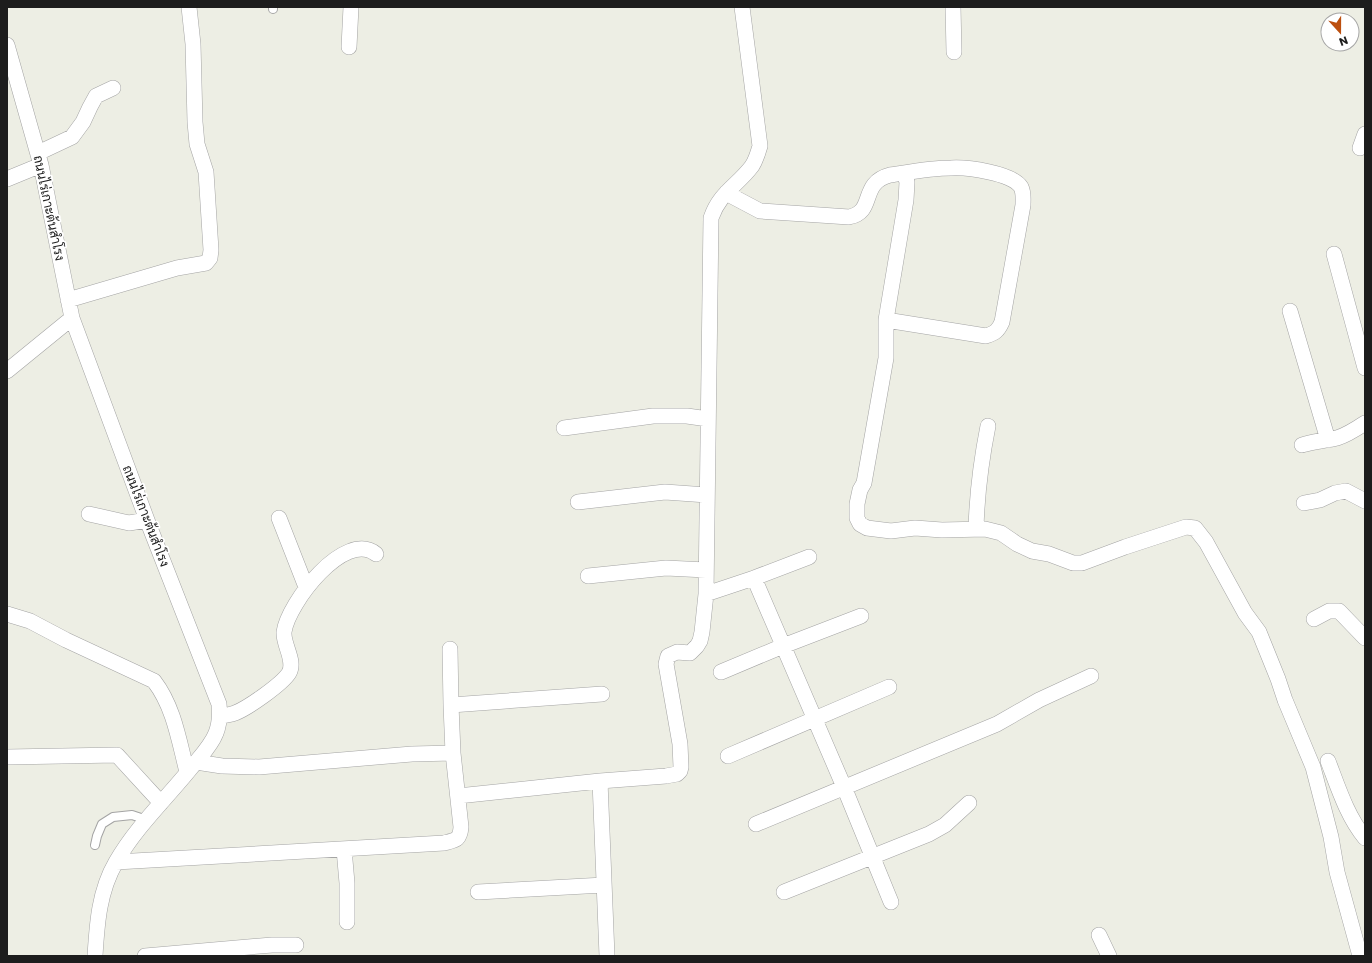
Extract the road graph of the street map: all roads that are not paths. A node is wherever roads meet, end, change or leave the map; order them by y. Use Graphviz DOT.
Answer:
graph roads {
  1 [pos="190,7"];
  2 [pos="351,7"];
  3 [pos="742,7"];
  4 [pos="953,7"];
  5 [pos="349,47"];
  6 [pos="8,52"];
  7 [pos="954,52"];
  8 [pos="113,88"];
  9 [pos="39,159"];
  10 [pos="904,173"];
  11 [pos="7,179"];
  12 [pos="726,193"];
  13 [pos="1334,254"];
  14 [pos="68,300"];
  15 [pos="1290,311"];
  16 [pos="72,318"];
  17 [pos="886,320"];
  18 [pos="1365,368"];
  19 [pos="7,372"];
  20 [pos="708,420"];
  21 [pos="1365,423"];
  22 [pos="988,426"];
  23 [pos="564,428"];
  24 [pos="1328,440"];
  25 [pos="1302,445"];
  26 [pos="707,495"];
  27 [pos="1365,501"];
  28 [pos="578,502"];
  29 [pos="1304,503"];
  30 [pos="89,514"];
  31 [pos="279,518"];
  32 [pos="148,520"];
  33 [pos="976,529"];
  34 [pos="376,554"];
  35 [pos="808,557"];
  36 [pos="706,570"];
  37 [pos="588,576"];
  38 [pos="754,578"];
  39 [pos="306,587"];
  40 [pos="706,594"];
  41 [pos="7,614"];
  42 [pos="861,616"];
  43 [pos="1314,619"];
  44 [pos="1365,638"];
  45 [pos="783,646"];
  46 [pos="450,649"];
  47 [pos="721,672"];
  48 [pos="1091,676"];
  49 [pos="889,687"];
  50 [pos="602,694"];
  51 [pos="450,704"];
  52 [pos="220,717"];
  53 [pos="814,719"];
  54 [pos="453,752"];
  55 [pos="728,756"];
  56 [pos="7,757"];
  57 [pos="1328,761"];
  58 [pos="192,767"];
  59 [pos="600,781"];
  60 [pos="844,787"];
  61 [pos="458,796"];
  62 [pos="161,803"];
  63 [pos="969,803"];
  64 [pos="147,820"];
  65 [pos="756,824"];
  66 [pos="1365,838"];
  67 [pos="95,845"];
  68 [pos="344,849"];
  69 [pos="873,856"];
  70 [pos="116,862"];
  71 [pos="604,885"];
  72 [pos="478,892"];
  73 [pos="784,892"];
  74 [pos="891,902"];
  75 [pos="347,922"];
  76 [pos="1099,935"];
  77 [pos="296,945"];
  78 [pos="95,956"];
  79 [pos="146,956"];
  80 [pos="607,956"];
  81 [pos="1109,956"];
  82 [pos="1360,956"];
  1 -- 14 [label="street"];
  2 -- 5 [label="street"];
  3 -- 12 [label="street"];
  4 -- 7 [label="street"];
  6 -- 9 [label="street, ถนนไร่เกาะต้นสำโรง"];
  8 -- 9 [label="street"];
  9 -- 11 [label="street"];
  9 -- 14 [label="street, ถนนไร่เกาะต้นสำโรง"];
  10 -- 12 [label="street"];
  10 -- 17 [label="street"];
  10 -- 17 [label="street"];
  12 -- 20 [label="street"];
  13 -- 18 [label="street"];
  14 -- 16 [label="street, ถนนไร่เกาะต้นสำโรง"];
  15 -- 24 [label="street"];
  16 -- 19 [label="street"];
  16 -- 32 [label="street, ถนนไร่เกาะต้นสำโรง"];
  17 -- 33 [label="street"];
  20 -- 23 [label="street"];
  20 -- 26 [label="street"];
  21 -- 24 [label="street"];
  22 -- 33 [label="street"];
  24 -- 25 [label="street"];
  26 -- 28 [label="street"];
  26 -- 36 [label="street"];
  27 -- 29 [label="street"];
  30 -- 32 [label="street"];
  31 -- 39 [label="street"];
  32 -- 52 [label="street, ถนนไร่เกาะต้นสำโรง"];
  33 -- 82 [label="street"];
  34 -- 39 [label="street"];
  35 -- 38 [label="street"];
  36 -- 37 [label="street"];
  36 -- 40 [label="street"];
  38 -- 40 [label="street"];
  38 -- 45 [label="street"];
  39 -- 52 [label="street"];
  40 -- 59 [label="street"];
  41 -- 58 [label="street"];
  42 -- 45 [label="street"];
  43 -- 44 [label="street"];
  45 -- 47 [label="street"];
  45 -- 53 [label="street"];
  46 -- 51 [label="street"];
  48 -- 60 [label="street"];
  49 -- 53 [label="street"];
  50 -- 51 [label="street"];
  51 -- 54 [label="street"];
  52 -- 58 [label="street, ถนนไร่เกาะต้นสำโรง"];
  53 -- 55 [label="street"];
  53 -- 60 [label="street"];
  54 -- 58 [label="street"];
  54 -- 61 [label="street"];
  56 -- 62 [label="street"];
  57 -- 66 [label="street"];
  58 -- 62 [label="street, ถนนไร่เกาะต้นสำโรง"];
  59 -- 61 [label="street"];
  59 -- 71 [label="street"];
  60 -- 65 [label="street"];
  60 -- 69 [label="street"];
  61 -- 68 [label="street"];
  62 -- 64 [label="street, ถนนไร่เกาะต้นสำโรง"];
  63 -- 69 [label="street"];
  64 -- 67 [label="lane"];
  64 -- 70 [label="street, ถนนไร่เกาะต้นสำโรง"];
  68 -- 70 [label="street"];
  68 -- 75 [label="street"];
  69 -- 73 [label="street"];
  69 -- 74 [label="street"];
  70 -- 78 [label="street, ถนนไร่เกาะต้นสำโรง"];
  71 -- 72 [label="street"];
  71 -- 80 [label="street"];
  76 -- 81 [label="street"];
  77 -- 79 [label="street"];
}
